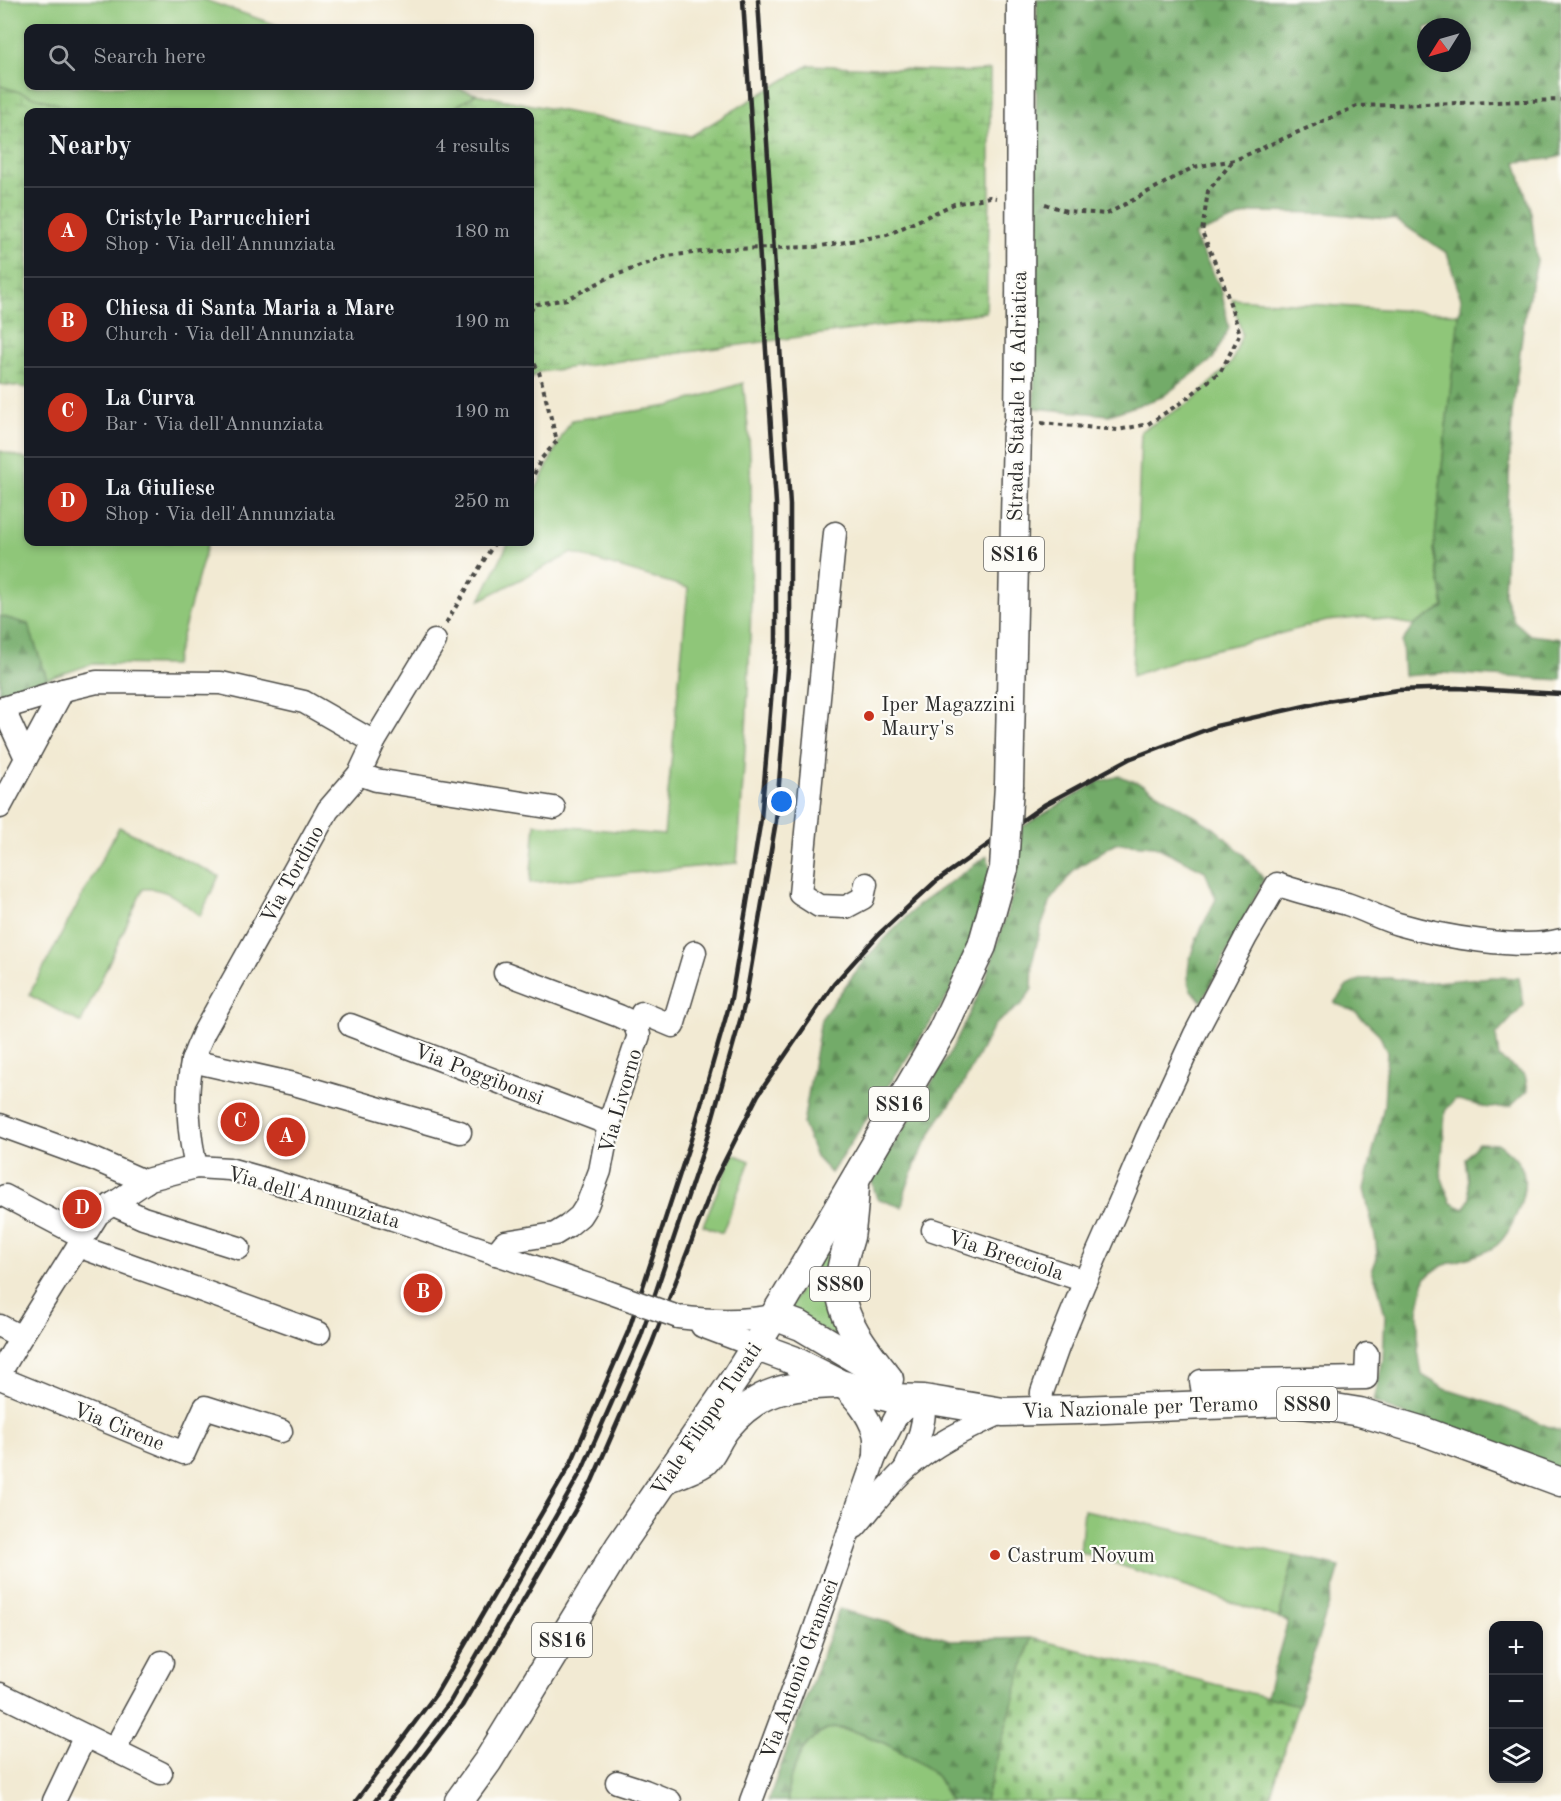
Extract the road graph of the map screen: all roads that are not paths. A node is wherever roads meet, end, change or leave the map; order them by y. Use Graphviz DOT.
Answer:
graph roads {
  1 [pos="1021,0"];
  2 [pos="835,533"];
  3 [pos="435,641"];
  4 [pos="63,690"];
  5 [pos="1,709"];
  6 [pos="374,742"];
  7 [pos="26,758"];
  8 [pos="359,774"];
  9 [pos="0,807"];
  10 [pos="554,808"];
  11 [pos="866,884"];
  12 [pos="1561,940"];
  13 [pos="695,952"];
  14 [pos="505,973"];
  15 [pos="350,1025"];
  16 [pos="637,1031"];
  17 [pos="942,1031"];
  18 [pos="192,1061"];
  19 [pos="609,1124"];
  20 [pos="0,1125"];
  21 [pos="459,1132"];
  22 [pos="196,1167"];
  23 [pos="856,1176"];
  24 [pos="146,1182"];
  25 [pos="5,1196"];
  26 [pos="112,1204"];
  27 [pos="933,1230"];
  28 [pos="81,1241"];
  29 [pos="239,1248"];
  30 [pos="495,1254"];
  31 [pos="1084,1281"];
  32 [pos="774,1316"];
  33 [pos="678,1317"];
  34 [pos="0,1326"];
  35 [pos="319,1333"];
  36 [pos="21,1337"];
  37 [pos="755,1346"];
  38 [pos="1367,1354"];
  39 [pos="0,1373"];
  40 [pos="0,1378"];
  41 [pos="889,1379"];
  42 [pos="840,1384"];
  43 [pos="924,1399"];
  44 [pos="1204,1405"];
  45 [pos="1041,1411"];
  46 [pos="1002,1412"];
  47 [pos="281,1431"];
  48 [pos="875,1457"];
  49 [pos="905,1469"];
  50 [pos="666,1479"];
  51 [pos="1561,1482"];
  52 [pos="846,1537"];
  53 [pos="162,1662"];
  54 [pos="0,1694"];
  55 [pos="85,1736"];
  56 [pos="114,1750"];
  57 [pos="161,1773"];
  58 [pos="617,1782"];
  59 [pos="54,1801"];
  60 [pos="459,1801"];
  61 [pos="670,1801"];
  62 [pos="751,1801"];
  1 -- 17 [label="main road, Strada Statale 16 Adriatica / SS16, bridge"];
  2 -- 11 [label="street"];
  3 -- 6 [label="street, Via Tordino"];
  4 -- 5 [label="street"];
  4 -- 6 [label="street"];
  4 -- 7 [label="street"];
  5 -- 7 [label="street"];
  6 -- 8 [label="street, Via Tordino"];
  7 -- 9 [label="street"];
  8 -- 10 [label="street"];
  8 -- 18 [label="street, Via Tordino"];
  12 -- 31 [label="street"];
  13 -- 16 [label="street"];
  14 -- 16 [label="street, Via Livorno"];
  15 -- 19 [label="street, Via Poggibonsi"];
  16 -- 19 [label="street, Via Livorno"];
  17 -- 23 [label="main road, Viale Filippo Turati / SS16"];
  18 -- 21 [label="street"];
  18 -- 22 [label="street, Via Tordino"];
  19 -- 30 [label="street, Via Livorno"];
  20 -- 24 [label="street"];
  22 -- 24 [label="street, Via dell'Annunziata"];
  22 -- 30 [label="street, Via dell'Annunziata"];
  23 -- 32 [label="main road, Viale Filippo Turati / SS16"];
  23 -- 41 [label="main road, Via Nazionale per Teramo / SS80"];
  24 -- 26 [label="street, Via dell'Annunziata"];
  25 -- 28 [label="street"];
  26 -- 28 [label="street, Via dell'Annunziata"];
  26 -- 29 [label="street"];
  27 -- 31 [label="street, Via Brecciola"];
  28 -- 35 [label="street"];
  28 -- 36 [label="street, Via dell'Annunziata"];
  30 -- 33 [label="street, Via dell'Annunziata, bridge"];
  31 -- 45 [label="street, Via Brecciola"];
  32 -- 33 [label="street, Via dell'Annunziata"];
  32 -- 37 [label="main road, Viale Filippo Turati / SS16"];
  32 -- 41 [label="main road, Via Nazionale per Teramo / SS80"];
  33 -- 37 [label="street, Via dell'Annunziata"];
  34 -- 36 [label="street"];
  36 -- 39 [label="street, Via dell'Annunziata"];
  37 -- 42 [label="main road, Via Nazionale per Teramo / SS80"];
  37 -- 50 [label="main road, Viale Filippo Turati / SS16"];
  38 -- 44 [label="street"];
  40 -- 47 [label="street, Via Cirene"];
  41 -- 43 [label="main road, Via Nazionale per Teramo / SS80"];
  42 -- 43 [label="main road, Via Nazionale per Teramo / SS80"];
  42 -- 48 [label="street, Via Antonio Gramsci"];
  42 -- 50 [label="main road, Via Nazionale per Teramo / SS80"];
  43 -- 46 [label="main road, Via Nazionale per Teramo / SS80"];
  43 -- 48 [label="street, Via Antonio Gramsci"];
  43 -- 49 [label="street, Via Antonio Gramsci"];
  44 -- 45 [label="main road, Via Nazionale per Teramo / SS80"];
  44 -- 51 [label="main road, Via Nazionale per Teramo / SS80"];
  45 -- 46 [label="main road, Via Nazionale per Teramo / SS80"];
  46 -- 49 [label="street, Via Antonio Gramsci"];
  48 -- 52 [label="street, Via Antonio Gramsci"];
  49 -- 52 [label="street, Via Antonio Gramsci"];
  50 -- 60 [label="main road, Viale Filippo Turati / SS16"];
  52 -- 62 [label="street, Via Antonio Gramsci"];
  53 -- 56 [label="street"];
  54 -- 55 [label="street"];
  55 -- 56 [label="street"];
  55 -- 59 [label="street"];
  56 -- 57 [label="street"];
  58 -- 61 [label="street"];
}
